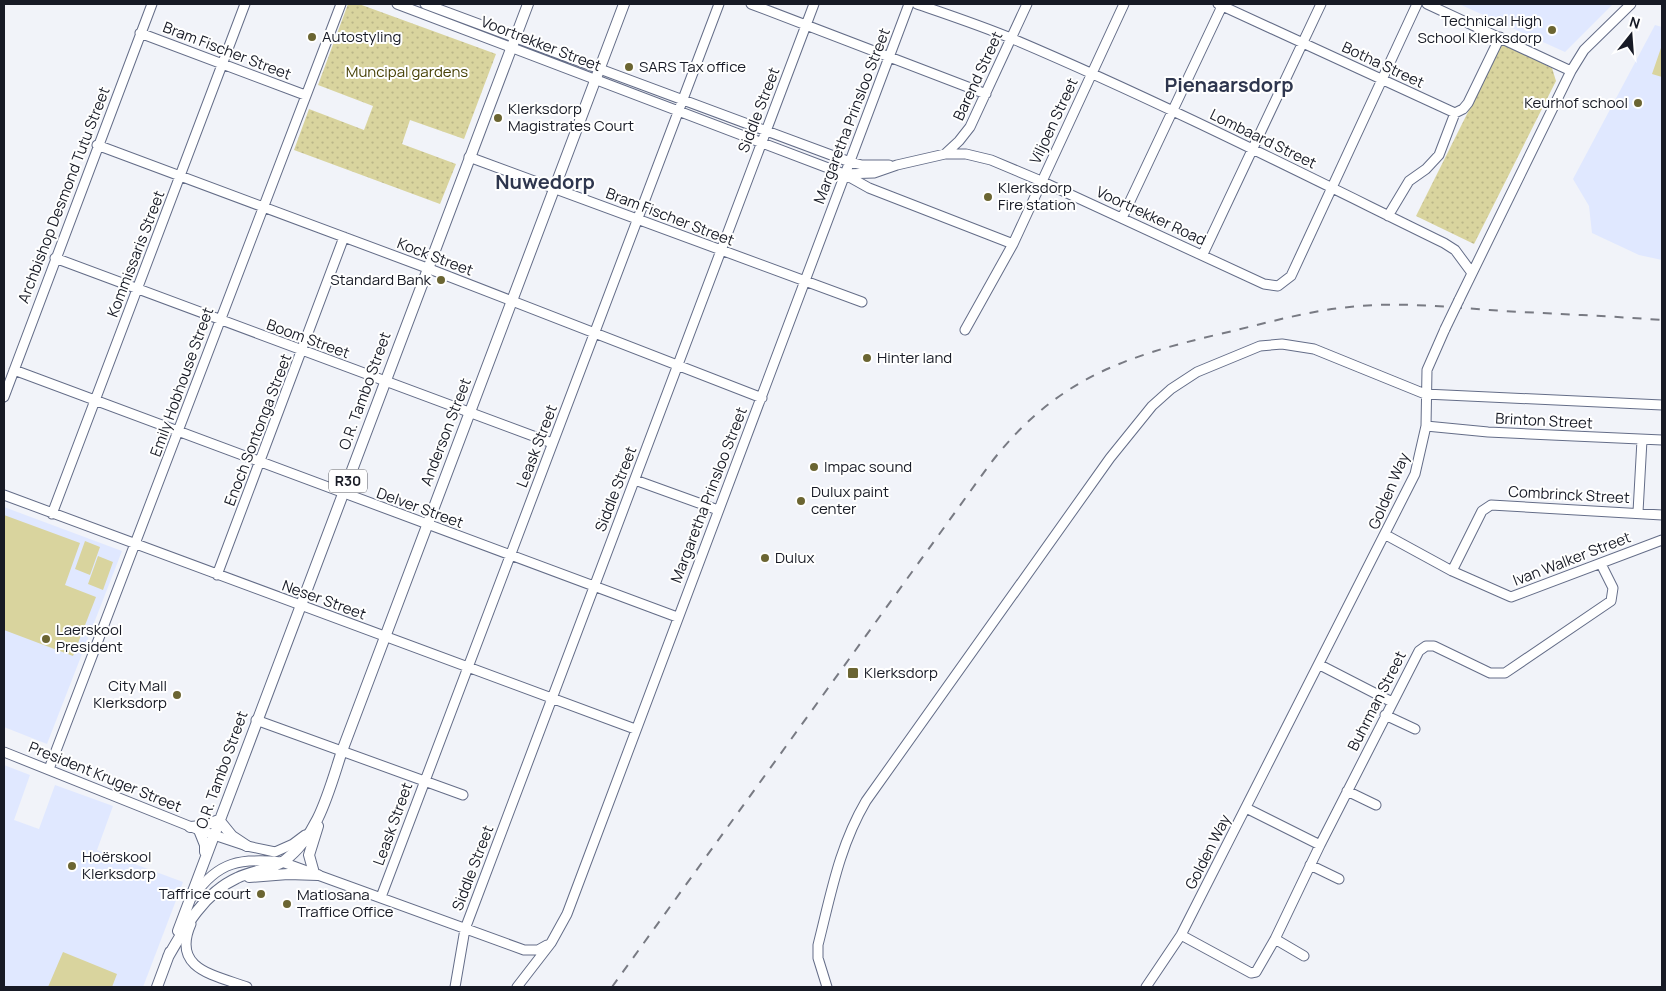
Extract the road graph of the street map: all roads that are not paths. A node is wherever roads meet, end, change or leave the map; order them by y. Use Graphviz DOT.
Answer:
graph roads {
  1 [pos="152,4"];
  2 [pos="245,4"];
  3 [pos="340,4"];
  4 [pos="397,4"];
  5 [pos="528,4"];
  6 [pos="624,4"];
  7 [pos="719,4"];
  8 [pos="751,4"];
  9 [pos="814,4"];
  10 [pos="909,4"];
  11 [pos="917,4"];
  12 [pos="1027,4"];
  13 [pos="1124,4"];
  14 [pos="1221,4"];
  15 [pos="1321,4"];
  16 [pos="1417,4"];
  17 [pos="1427,4"];
  18 [pos="1631,4"];
  19 [pos="431,5"];
  20 [pos="429,16"];
  21 [pos="806,25"];
  22 [pos="140,33"];
  23 [pos="1500,37"];
  24 [pos="1011,38"];
  25 [pos="513,42"];
  26 [pos="1303,43"];
  27 [pos="889,57"];
  28 [pos="222,64"];
  29 [pos="1571,71"];
  30 [pos="1092,73"];
  31 [pos="597,75"];
  32 [pos="1382,80"];
  33 [pos="986,94"];
  34 [pos="304,95"];
  35 [pos="682,101"];
  36 [pos="677,111"];
  37 [pos="1172,111"];
  38 [pos="1455,113"];
  39 [pos="766,131"];
  40 [pos="762,142"];
  41 [pos="97,145"];
  42 [pos="1252,149"];
  43 [pos="945,154"];
  44 [pos="469,157"];
  45 [pos="850,162"];
  46 [pos="897,165"];
  47 [pos="844,174"];
  48 [pos="181,176"];
  49 [pos="1041,181"];
  50 [pos="555,188"];
  51 [pos="1331,188"];
  52 [pos="262,207"];
  53 [pos="1388,216"];
  54 [pos="1122,218"];
  55 [pos="637,219"];
  56 [pos="344,237"];
  57 [pos="1012,244"];
  58 [pos="719,251"];
  59 [pos="1202,254"];
  60 [pos="55,258"];
  61 [pos="427,268"];
  62 [pos="1472,273"];
  63 [pos="803,281"];
  64 [pos="136,289"];
  65 [pos="512,302"];
  66 [pos="862,302"];
  67 [pos="220,321"];
  68 [pos="965,330"];
  69 [pos="594,332"];
  70 [pos="302,351"];
  71 [pos="677,366"];
  72 [pos="14,370"];
  73 [pos="385,381"];
  74 [pos="1425,394"];
  75 [pos="4,397"];
  76 [pos="762,398"];
  77 [pos="94,399"];
  78 [pos="1662,405"];
  79 [pos="470,412"];
  80 [pos="1426,426"];
  81 [pos="180,430"];
  82 [pos="1642,440"];
  83 [pos="1662,440"];
  84 [pos="552,443"];
  85 [pos="260,463"];
  86 [pos="635,480"];
  87 [pos="343,494"];
  88 [pos="4,495"];
  89 [pos="718,510"];
  90 [pos="1638,512"];
  91 [pos="52,514"];
  92 [pos="1662,515"];
  93 [pos="428,525"];
  94 [pos="1386,535"];
  95 [pos="1662,540"];
  96 [pos="135,545"];
  97 [pos="510,556"];
  98 [pos="1601,564"];
  99 [pos="1452,570"];
  100 [pos="217,575"];
  101 [pos="594,588"];
  102 [pos="300,606"];
  103 [pos="677,617"];
  104 [pos="385,637"];
  105 [pos="1320,665"];
  106 [pos="468,667"];
  107 [pos="552,698"];
  108 [pos="1392,702"];
  109 [pos="1385,715"];
  110 [pos="256,720"];
  111 [pos="635,729"];
  112 [pos="1415,729"];
  113 [pos="342,751"];
  114 [pos="4,752"];
  115 [pos="49,769"];
  116 [pos="424,781"];
  117 [pos="1347,791"];
  118 [pos="463,795"];
  119 [pos="1376,805"];
  120 [pos="1246,808"];
  121 [pos="323,810"];
  122 [pos="219,820"];
  123 [pos="195,828"];
  124 [pos="308,834"];
  125 [pos="214,836"];
  126 [pos="1320,845"];
  127 [pos="247,846"];
  128 [pos="205,858"];
  129 [pos="282,862"];
  130 [pos="1310,864"];
  131 [pos="316,874"];
  132 [pos="235,878"];
  133 [pos="1339,879"];
  134 [pos="381,898"];
  135 [pos="188,905"];
  136 [pos="195,914"];
  137 [pos="465,929"];
  138 [pos="1181,935"];
  139 [pos="1275,939"];
  140 [pos="551,943"];
  141 [pos="1304,956"];
  142 [pos="168,957"];
  143 [pos="157,987"];
  144 [pos="247,987"];
  145 [pos="455,987"];
  146 [pos="517,987"];
  147 [pos="827,987"];
  148 [pos="1146,987"];
  1 -- 22 [label="street, Archbishop Desmond Tutu Street"];
  2 -- 28 [label="street, Kommissaris Street"];
  3 -- 34 [label="street, Emily Hobhouse Street"];
  4 -- 20 [label="street, Voortrekker Street"];
  5 -- 25 [label="main road, O.R. Tambo Street / R30"];
  6 -- 31 [label="main road, Anderson Street / R30"];
  7 -- 35 [label="street, Leask Street"];
  8 -- 21 [label="street"];
  9 -- 21 [label="street, Siddle Street"];
  10 -- 27 [label="street, Margaretha Prinsloo Street"];
  11 -- 24 [label="street, Lombaard Street"];
  12 -- 24 [label="street, Barend Street"];
  13 -- 30 [label="street, Viljoen Street"];
  14 -- 26 [label="street, Botha Street"];
  14 -- 37 [label="street"];
  15 -- 26 [label="street"];
  16 -- 32 [label="street"];
  17 -- 23 [label="street"];
  18 -- 29 [label="street, Golden Way"];
  19 -- 20 [label="street"];
  19 -- 25 [label="street, Voortrekker Street"];
  20 -- 25 [label="street, Voortrekker Street"];
  21 -- 27 [label="street"];
  21 -- 39 [label="street, Siddle Street"];
  22 -- 28 [label="street, Bram Fischer Street"];
  22 -- 41 [label="street, Archbishop Desmond Tutu Street"];
  23 -- 29 [label="street"];
  23 -- 38 [label="street"];
  24 -- 30 [label="street, Lombaard Street"];
  24 -- 33 [label="street, Barend Street"];
  25 -- 31 [label="street, Voortrekker Street"];
  25 -- 44 [label="main road, O.R. Tambo Street / R30"];
  26 -- 32 [label="street, Botha Street"];
  26 -- 42 [label="street"];
  27 -- 33 [label="street"];
  27 -- 45 [label="street, Margaretha Prinsloo Street"];
  28 -- 34 [label="street, Bram Fischer Street"];
  28 -- 48 [label="street, Kommissaris Street"];
  29 -- 62 [label="street, Golden Way"];
  30 -- 37 [label="street, Lombaard Street"];
  30 -- 49 [label="street, Viljoen Street"];
  31 -- 35 [label="street, Voortrekker Street"];
  31 -- 36 [label="street, Voortrekker Street"];
  31 -- 50 [label="main road, Anderson Street / R30"];
  32 -- 38 [label="street, Botha Street"];
  32 -- 51 [label="street"];
  33 -- 43 [label="street, Barend Street"];
  34 -- 52 [label="street, Emily Hobhouse Street"];
  35 -- 36 [label="street, Leask Street"];
  35 -- 39 [label="street, Voortrekker Street"];
  36 -- 40 [label="street, Voortrekker Street"];
  36 -- 55 [label="street, Leask Street"];
  37 -- 42 [label="street, Lombaard Street"];
  37 -- 54 [label="street"];
  38 -- 53 [label="street"];
  39 -- 40 [label="street, Siddle Street"];
  39 -- 45 [label="street, Voortrekker Street"];
  40 -- 47 [label="street, Voortrekker Street"];
  40 -- 58 [label="street, Siddle Street"];
  41 -- 48 [label="street, Kock Street"];
  41 -- 60 [label="street, Archbishop Desmond Tutu Street"];
  42 -- 51 [label="street, Lombaard Street"];
  42 -- 59 [label="street"];
  43 -- 46 [label="street, Voortrekker Road"];
  43 -- 49 [label="street, Voortrekker Road"];
  44 -- 50 [label="street, Bram Fischer Street"];
  44 -- 61 [label="main road, O.R. Tambo Street / R30"];
  45 -- 46 [label="street, Voortrekker Road"];
  45 -- 47 [label="street, Margaretha Prinsloo Street"];
  46 -- 47 [label="street, Voortrekker Road"];
  47 -- 57 [label="street, Voortrekker Street"];
  47 -- 63 [label="street, Margaretha Prinsloo Street"];
  48 -- 52 [label="street, Kock Street"];
  48 -- 64 [label="street, Kommissaris Street"];
  49 -- 54 [label="street, Voortrekker Road"];
  49 -- 57 [label="street, Viljoen Street"];
  50 -- 55 [label="street, Bram Fischer Street"];
  50 -- 65 [label="main road, Anderson Street / R30"];
  51 -- 53 [label="street, Lombaard Street"];
  51 -- 59 [label="street, Voortrekker Road"];
  52 -- 56 [label="street, Kock Street"];
  52 -- 67 [label="street, Emily Hobhouse Street"];
  53 -- 62 [label="street, Lombaard Street"];
  54 -- 59 [label="street, Voortrekker Road"];
  55 -- 58 [label="street, Bram Fischer Street"];
  55 -- 69 [label="street, Leask Street"];
  56 -- 61 [label="street, Kock Street"];
  56 -- 70 [label="street, Enoch Sontonga Street"];
  57 -- 68 [label="street, Viljoen Street"];
  58 -- 63 [label="street, Bram Fischer Street"];
  58 -- 71 [label="street, Siddle Street"];
  60 -- 64 [label="street, Boom Street"];
  60 -- 72 [label="street, Archbishop Desmond Tutu Street"];
  61 -- 65 [label="street, Kock Street"];
  61 -- 73 [label="main road, O.R. Tambo Street / R30"];
  62 -- 74 [label="street, Golden Way, bridge"];
  63 -- 66 [label="street, Bram Fischer Street"];
  63 -- 76 [label="street, Margaretha Prinsloo Street"];
  64 -- 67 [label="street, Boom Street"];
  64 -- 77 [label="street, Kommissaris Street"];
  65 -- 69 [label="street, Kock Street"];
  65 -- 79 [label="main road, Anderson Street / R30"];
  67 -- 70 [label="street, Boom Street"];
  67 -- 81 [label="street, Emily Hobhouse Street"];
  69 -- 71 [label="street, Kock Street"];
  69 -- 84 [label="street, Leask Street"];
  70 -- 73 [label="street, Boom Street"];
  70 -- 85 [label="street, Enoch Sontonga Street"];
  71 -- 76 [label="street, Kock Street"];
  71 -- 86 [label="street, Siddle Street"];
  72 -- 75 [label="street, Archbishop Desmond Tutu Street"];
  72 -- 77 [label="street, Delver Street"];
  73 -- 79 [label="street, Boom Street"];
  73 -- 87 [label="main road, O.R. Tambo Street / R30"];
  74 -- 78 [label="street"];
  74 -- 80 [label="street, Golden Way"];
  74 -- 147 [label="street"];
  76 -- 89 [label="street, Margaretha Prinsloo Street"];
  77 -- 81 [label="street, Delver Street"];
  77 -- 91 [label="street, Kommissaris Street"];
  79 -- 84 [label="street, Boom Street"];
  79 -- 93 [label="main road, Anderson Street / R30"];
  80 -- 82 [label="street, Brinton Street"];
  80 -- 94 [label="street, Golden Way"];
  81 -- 85 [label="street, Delver Street"];
  81 -- 96 [label="street, Emily Hobhouse Street"];
  82 -- 83 [label="street, Brinton Street"];
  82 -- 90 [label="street"];
  84 -- 97 [label="street, Leask Street"];
  85 -- 87 [label="street, Delver Street"];
  85 -- 100 [label="street, Enoch Sontonga Street"];
  86 -- 89 [label="street"];
  86 -- 101 [label="street, Siddle Street"];
  87 -- 93 [label="street, Delver Street"];
  87 -- 102 [label="main road, O.R. Tambo Street / R30"];
  88 -- 91 [label="street, Neser Street"];
  89 -- 103 [label="street, Margaretha Prinsloo Street"];
  90 -- 92 [label="street, Combrinck Street"];
  90 -- 99 [label="street, Combrinck Street"];
  91 -- 96 [label="street, Neser Street"];
  93 -- 97 [label="street, Delver Street"];
  93 -- 104 [label="main road, Anderson Street / R30"];
  94 -- 99 [label="street, Ivan Walker Street"];
  94 -- 105 [label="street, Golden Way"];
  95 -- 98 [label="street, Ivan Walker Street"];
  96 -- 100 [label="street, Neser Street"];
  96 -- 115 [label="street, Emily Hobhouse Street"];
  97 -- 101 [label="street, Delver Street"];
  97 -- 106 [label="street, Leask Street"];
  98 -- 99 [label="street, Ivan Walker Street"];
  98 -- 108 [label="street, Buhrman Street"];
  100 -- 102 [label="street, Neser Street"];
  101 -- 103 [label="street, Delver Street"];
  101 -- 107 [label="street, Siddle Street"];
  102 -- 104 [label="street, Neser Street"];
  102 -- 110 [label="main road, O.R. Tambo Street / R30"];
  103 -- 111 [label="street, Margaretha Prinsloo Street"];
  104 -- 106 [label="street, Neser Street"];
  104 -- 113 [label="main road, Anderson Street / R30"];
  105 -- 108 [label="street"];
  105 -- 120 [label="street, Golden Way"];
  106 -- 107 [label="street, Neser Street"];
  106 -- 116 [label="street, Leask Street"];
  107 -- 111 [label="street, Neser Street"];
  107 -- 137 [label="street, Siddle Street"];
  108 -- 109 [label="street, Buhrman Street"];
  109 -- 112 [label="street"];
  109 -- 117 [label="street, Buhrman Street"];
  110 -- 113 [label="street"];
  110 -- 122 [label="main road, O.R. Tambo Street / R30"];
  111 -- 140 [label="street, Margaretha Prinsloo Street"];
  113 -- 116 [label="street"];
  113 -- 121 [label="main road, Anderson Street / R30"];
  114 -- 115 [label="street, President Kruger Street"];
  115 -- 123 [label="street, President Kruger Street"];
  116 -- 118 [label="street"];
  116 -- 134 [label="street, Leask Street"];
  117 -- 119 [label="street"];
  117 -- 126 [label="street, Buhrman Street"];
  120 -- 126 [label="street"];
  120 -- 138 [label="street, Golden Way"];
  121 -- 124 [label="main road, Anderson Street / R30"];
  121 -- 131 [label="main road"];
  122 -- 123 [label="main road"];
  122 -- 125 [label="main road, O.R. Tambo Street / R30"];
  122 -- 127 [label="main road"];
  123 -- 125 [label="street, President Kruger Street"];
  123 -- 128 [label="main road"];
  124 -- 127 [label="street, President Kruger Street"];
  124 -- 129 [label="main road, Anderson Street / R30"];
  125 -- 127 [label="street, President Kruger Street"];
  125 -- 128 [label="main road, O.R. Tambo Street / R30"];
  126 -- 130 [label="street, Buhrman Street"];
  128 -- 135 [label="main road, O.R. Tambo Street / R30"];
  129 -- 131 [label="street"];
  129 -- 132 [label="main road, O.R. Tambo Street / R30"];
  129 -- 135 [label="street"];
  130 -- 133 [label="street"];
  130 -- 139 [label="street, Buhrman Street"];
  131 -- 132 [label="main road"];
  131 -- 134 [label="street"];
  132 -- 136 [label="main road, O.R. Tambo Street / R30"];
  134 -- 137 [label="street"];
  135 -- 142 [label="main road, O.R. Tambo Street / R30"];
  136 -- 142 [label="main road, O.R. Tambo Street / R30"];
  136 -- 144 [label="street"];
  137 -- 140 [label="street"];
  137 -- 145 [label="street, Siddle Street"];
  138 -- 139 [label="street, Buhrman Street"];
  138 -- 148 [label="street, Golden Way"];
  139 -- 141 [label="street"];
  140 -- 146 [label="street, Margaretha Prinsloo Street"];
  142 -- 143 [label="main road, O.R. Tambo Street / R30"];
}
